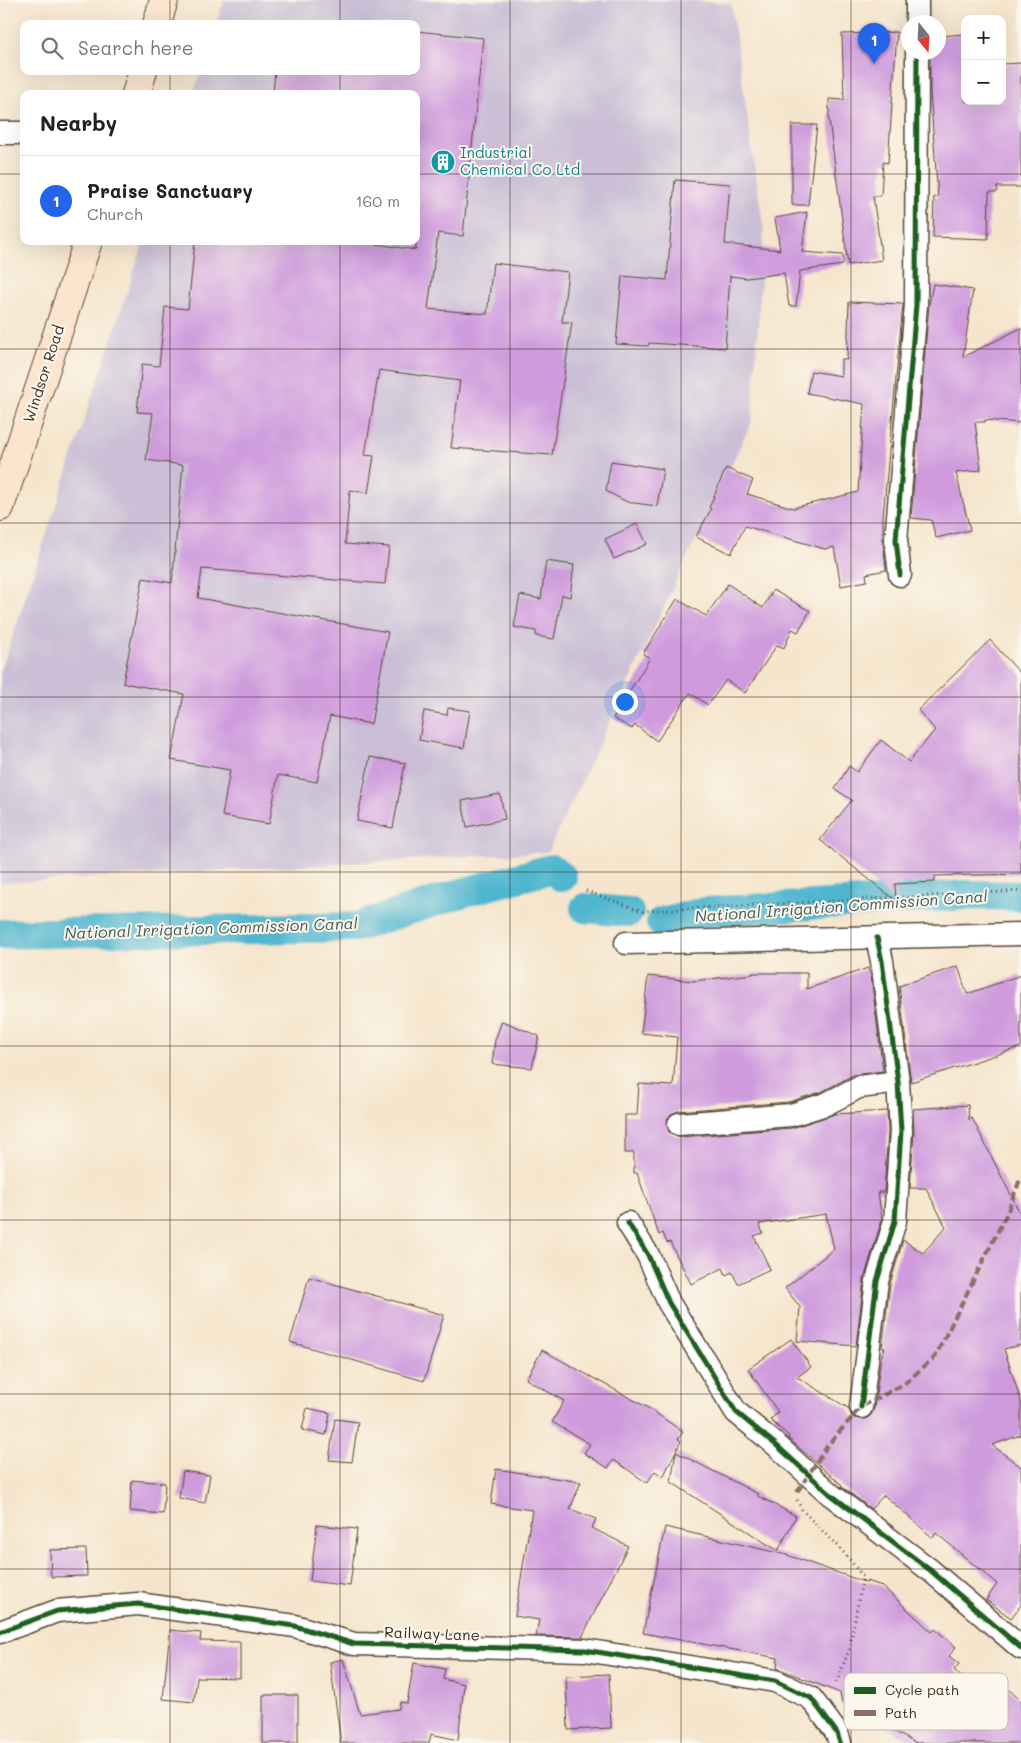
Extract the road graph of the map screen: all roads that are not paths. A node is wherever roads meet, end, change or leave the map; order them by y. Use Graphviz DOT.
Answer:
graph roads {
  1 [pos="164,0"];
  2 [pos="917,0"];
  3 [pos="917,15"];
  4 [pos="158,20"];
  5 [pos="917,60"];
  6 [pos="142,75"];
  7 [pos="137,90"];
  8 [pos="0,133"];
  9 [pos="20,133"];
  10 [pos="87,245"];
  11 [pos="0,507"];
  12 [pos="900,575"];
  13 [pos="1021,934"];
  14 [pos="876,938"];
  15 [pos="626,943"];
  16 [pos="898,1082"];
  17 [pos="680,1124"];
  18 [pos="628,1223"];
  19 [pos="862,1407"];
  20 [pos="0,1632"];
  21 [pos="1021,1648"];
  22 [pos="840,1743"];
  1 -- 4 [label="main road"];
  2 -- 3 [label="street"];
  5 -- 12 [label="street"];
  6 -- 7 [label="main road"];
  8 -- 9 [label="street"];
  10 -- 11 [label="main road, Windsor Road"];
  13 -- 14 [label="street"];
  14 -- 15 [label="street"];
  14 -- 16 [label="street"];
  16 -- 17 [label="street"];
  16 -- 19 [label="street"];
  18 -- 21 [label="street"];
  20 -- 22 [label="street, Railway Lane"];
}
